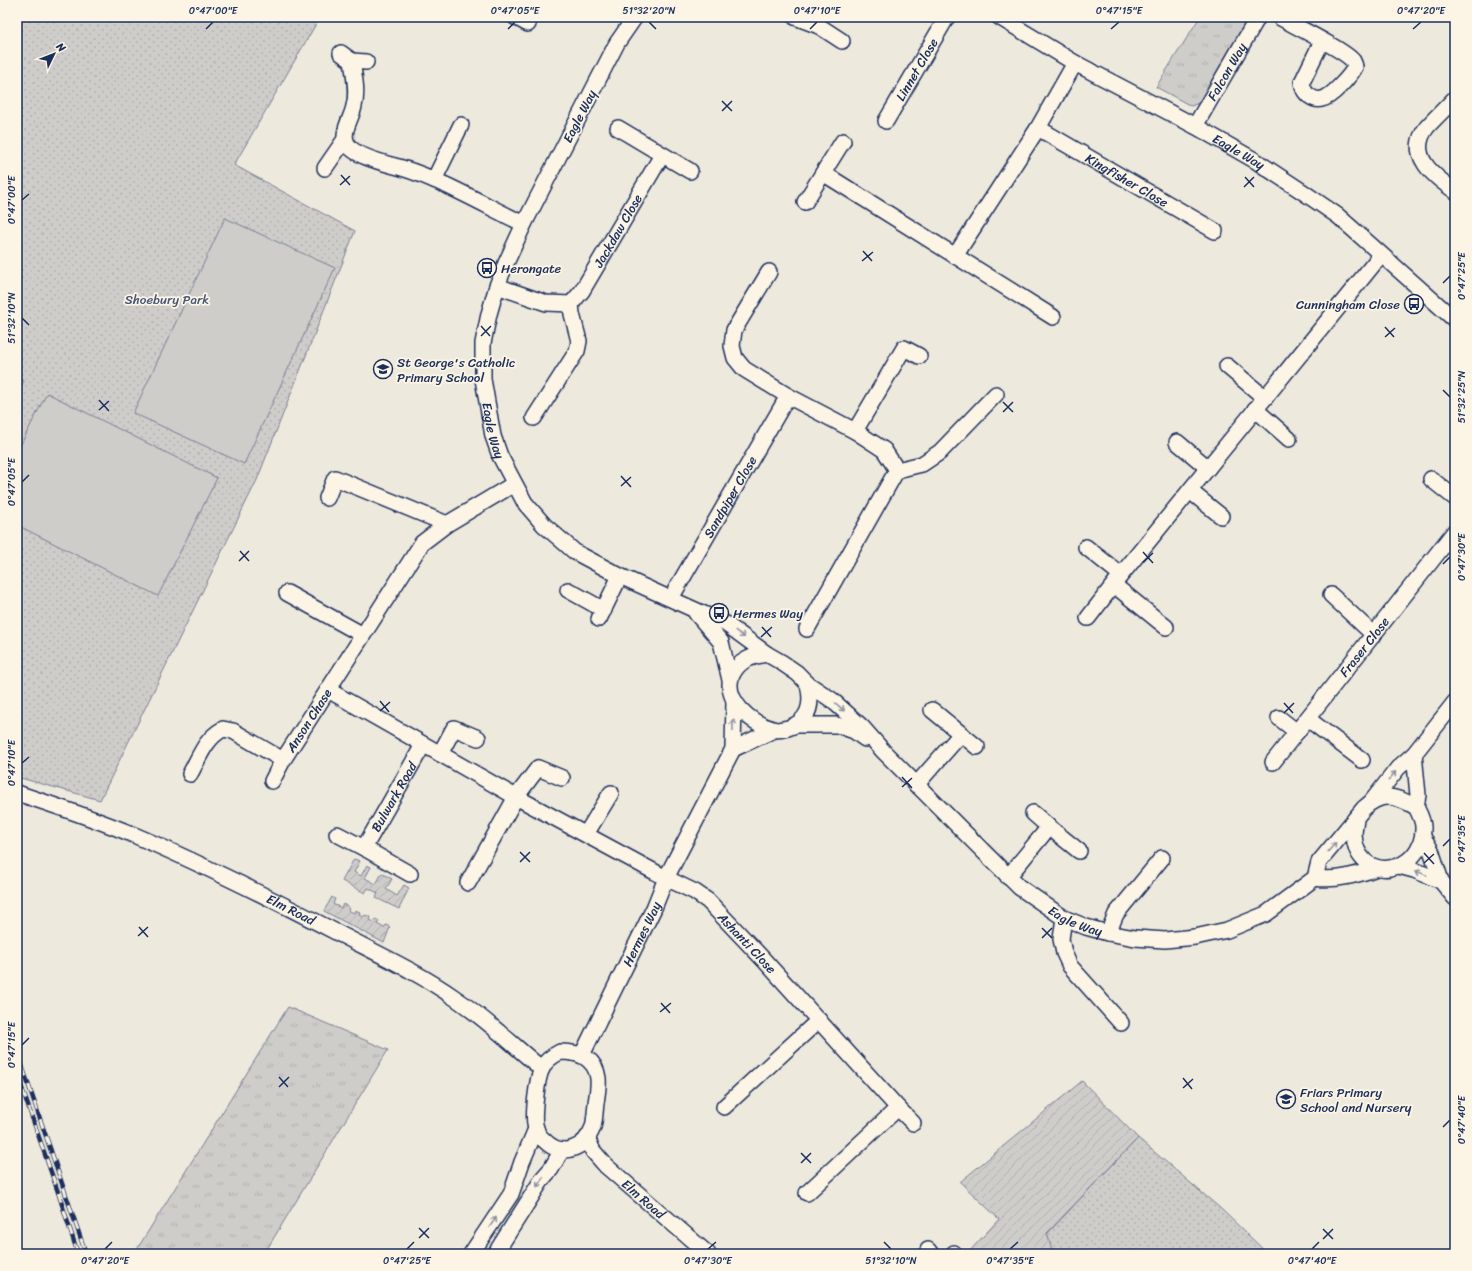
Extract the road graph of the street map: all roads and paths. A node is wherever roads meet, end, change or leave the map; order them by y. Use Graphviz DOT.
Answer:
graph roads {
  1 [pos="635,17"];
  2 [pos="795,17"];
  3 [pos="947,17"];
  4 [pos="999,17"];
  5 [pos="1258,17"];
  6 [pos="1279,17"];
  7 [pos="842,41"];
  8 [pos="1322,41"];
  9 [pos="353,59"];
  10 [pos="1075,63"];
  11 [pos="1455,98"];
  12 [pos="886,121"];
  13 [pos="461,125"];
  14 [pos="1195,126"];
  15 [pos="618,128"];
  16 [pos="1038,128"];
  17 [pos="345,139"];
  18 [pos="844,141"];
  19 [pos="662,155"];
  20 [pos="325,168"];
  21 [pos="690,171"];
  22 [pos="823,173"];
  23 [pos="434,180"];
  24 [pos="1455,191"];
  25 [pos="805,202"];
  26 [pos="524,224"];
  27 [pos="1215,232"];
  28 [pos="1381,255"];
  29 [pos="955,256"];
  30 [pos="769,272"];
  31 [pos="497,286"];
  32 [pos="571,304"];
  33 [pos="1453,314"];
  34 [pos="1053,317"];
  35 [pos="919,356"];
  36 [pos="1227,366"];
  37 [pos="996,394"];
  38 [pos="788,396"];
  39 [pos="1265,398"];
  40 [pos="1255,409"];
  41 [pos="534,418"];
  42 [pos="855,431"];
  43 [pos="1289,439"];
  44 [pos="1177,442"];
  45 [pos="1208,468"];
  46 [pos="897,470"];
  47 [pos="1431,479"];
  48 [pos="514,484"];
  49 [pos="1190,491"];
  50 [pos="327,498"];
  51 [pos="1455,498"];
  52 [pos="1221,516"];
  53 [pos="447,524"];
  54 [pos="1455,532"];
  55 [pos="1086,547"];
  56 [pos="620,576"];
  57 [pos="1117,580"];
  58 [pos="568,590"];
  59 [pos="287,593"];
  60 [pos="1331,595"];
  61 [pos="671,598"];
  62 [pos="693,609"];
  63 [pos="1088,618"];
  64 [pos="1166,627"];
  65 [pos="807,629"];
  66 [pos="363,635"];
  67 [pos="1374,635"];
  68 [pos="766,654"];
  69 [pos="730,680"];
  70 [pos="808,684"];
  71 [pos="328,690"];
  72 [pos="734,701"];
  73 [pos="932,710"];
  74 [pos="1452,712"];
  75 [pos="1278,718"];
  76 [pos="1308,719"];
  77 [pos="796,725"];
  78 [pos="774,730"];
  79 [pos="1297,732"];
  80 [pos="961,734"];
  81 [pos="478,738"];
  82 [pos="423,745"];
  83 [pos="977,747"];
  84 [pos="733,749"];
  85 [pos="884,752"];
  86 [pos="440,754"];
  87 [pos="1414,754"];
  88 [pos="283,760"];
  89 [pos="1362,760"];
  90 [pos="1273,762"];
  91 [pos="190,774"];
  92 [pos="562,778"];
  93 [pos="272,781"];
  94 [pos="916,785"];
  95 [pos="17,793"];
  96 [pos="611,793"];
  97 [pos="516,797"];
  98 [pos="1372,800"];
  99 [pos="1416,807"];
  100 [pos="1033,813"];
  101 [pos="1356,819"];
  102 [pos="1049,826"];
  103 [pos="337,834"];
  104 [pos="586,834"];
  105 [pos="1423,837"];
  106 [pos="364,848"];
  107 [pos="1079,851"];
  108 [pos="1162,858"];
  109 [pos="1399,866"];
  110 [pos="1377,868"];
  111 [pos="410,874"];
  112 [pos="1008,877"];
  113 [pos="666,878"];
  114 [pos="1315,878"];
  115 [pos="1441,880"];
  116 [pos="468,883"];
  117 [pos="1455,898"];
  118 [pos="1064,918"];
  119 [pos="1108,933"];
  120 [pos="819,1020"];
  121 [pos="1121,1023"];
  122 [pos="582,1055"];
  123 [pos="542,1069"];
  124 [pos="724,1107"];
  125 [pos="898,1108"];
  126 [pos="913,1123"];
  127 [pos="536,1129"];
  128 [pos="587,1138"];
  129 [pos="562,1150"];
  130 [pos="807,1193"];
  131 [pos="471,1254"];
  132 [pos="495,1254"];
  133 [pos="708,1254"];
  1 -- 26 [label="street, Eagle Way"];
  2 -- 7 [label="street"];
  3 -- 12 [label="street, Linnet Close"];
  4 -- 10 [label="street, Eagle Way"];
  5 -- 14 [label="street, Falcon Way"];
  6 -- 8 [label="street"];
  9 -- 17 [label="street"];
  10 -- 14 [label="street, Eagle Way"];
  10 -- 16 [label="street"];
  11 -- 24 [label="street"];
  13 -- 23 [label="street"];
  14 -- 28 [label="street, Eagle Way"];
  15 -- 19 [label="street"];
  16 -- 27 [label="street, Kingfisher Close"];
  16 -- 29 [label="street"];
  17 -- 20 [label="street"];
  17 -- 23 [label="street"];
  18 -- 22 [label="street"];
  19 -- 21 [label="street"];
  19 -- 32 [label="street, Jackdaw Close"];
  22 -- 25 [label="street"];
  22 -- 29 [label="street"];
  23 -- 26 [label="street"];
  26 -- 31 [label="street, Eagle Way"];
  28 -- 33 [label="street, Eagle Way"];
  28 -- 39 [label="street"];
  29 -- 34 [label="street"];
  30 -- 38 [label="street"];
  31 -- 32 [label="street"];
  31 -- 48 [label="street, Eagle Way"];
  32 -- 41 [label="street"];
  35 -- 42 [label="street"];
  36 -- 39 [label="street"];
  37 -- 46 [label="street"];
  38 -- 42 [label="street"];
  38 -- 61 [label="street, Sandpiper Close"];
  39 -- 40 [label="street"];
  40 -- 43 [label="street"];
  40 -- 45 [label="street"];
  42 -- 46 [label="street"];
  44 -- 45 [label="street"];
  45 -- 49 [label="street"];
  46 -- 65 [label="street"];
  47 -- 51 [label="street"];
  48 -- 53 [label="street, Anson Chase"];
  48 -- 56 [label="street, Eagle Way"];
  49 -- 52 [label="street"];
  49 -- 57 [label="street"];
  50 -- 53 [label="street"];
  53 -- 66 [label="street, Anson Chase"];
  54 -- 67 [label="street, Fraser Close"];
  55 -- 57 [label="street"];
  56 -- 58 [label="street"];
  56 -- 61 [label="street, Eagle Way"];
  57 -- 63 [label="street"];
  57 -- 64 [label="street"];
  59 -- 66 [label="street"];
  60 -- 67 [label="street"];
  61 -- 62 [label="street, Eagle Way"];
  62 -- 68 [label="street, Eagle Way, one-way"];
  62 -- 69 [label="street, Eagle Way"];
  66 -- 71 [label="street, Anson Chase"];
  67 -- 76 [label="street, Fraser Close"];
  68 -- 69 [label="street"];
  68 -- 70 [label="street"];
  69 -- 72 [label="street"];
  70 -- 77 [label="street"];
  70 -- 85 [label="street, Eagle Way, one-way"];
  71 -- 82 [label="street"];
  71 -- 88 [label="street, Anson Chase"];
  72 -- 78 [label="street"];
  84 -- 72 [label="street, Hermes Way, one-way"];
  73 -- 80 [label="street"];
  74 -- 87 [label="street"];
  75 -- 79 [label="street"];
  76 -- 79 [label="street, Fraser Close"];
  76 -- 89 [label="street"];
  77 -- 78 [label="street"];
  77 -- 85 [label="street, Eagle Way"];
  78 -- 84 [label="street"];
  79 -- 90 [label="street, Fraser Close"];
  80 -- 83 [label="street"];
  80 -- 94 [label="street"];
  81 -- 86 [label="street"];
  82 -- 86 [label="street"];
  82 -- 106 [label="street, Bulwark Road"];
  84 -- 113 [label="street, Hermes Way"];
  85 -- 94 [label="street, Eagle Way"];
  86 -- 97 [label="street"];
  98 -- 87 [label="street, one-way"];
  87 -- 99 [label="street"];
  88 -- 91 [label="street, Anson Chase"];
  88 -- 93 [label="street"];
  92 -- 97 [label="street"];
  94 -- 112 [label="street, Eagle Way"];
  95 -- 123 [label="street, Elm Road"];
  96 -- 104 [label="street"];
  97 -- 104 [label="street"];
  97 -- 116 [label="street"];
  98 -- 99 [label="street"];
  98 -- 101 [label="street"];
  99 -- 105 [label="street"];
  100 -- 102 [label="street"];
  101 -- 110 [label="street"];
  114 -- 101 [label="street, one-way"];
  102 -- 107 [label="street"];
  102 -- 112 [label="street"];
  103 -- 106 [label="street"];
  104 -- 113 [label="street"];
  105 -- 109 [label="street"];
  105 -- 115 [label="street"];
  106 -- 111 [label="street"];
  108 -- 119 [label="street"];
  109 -- 110 [label="street"];
  115 -- 109 [label="street, one-way"];
  110 -- 114 [label="street"];
  112 -- 118 [label="street, Eagle Way"];
  113 -- 120 [label="street, Ashanti Close"];
  113 -- 122 [label="street, Hermes Way"];
  114 -- 119 [label="street, Eagle Way"];
  115 -- 117 [label="street"];
  118 -- 119 [label="street, Eagle Way"];
  118 -- 121 [label="street"];
  120 -- 124 [label="street"];
  120 -- 125 [label="street, Ashanti Close"];
  122 -- 123 [label="street"];
  122 -- 128 [label="street"];
  123 -- 127 [label="street"];
  125 -- 126 [label="street, Ashanti Close"];
  125 -- 130 [label="street"];
  127 -- 129 [label="street"];
  131 -- 127 [label="street, one-way"];
  128 -- 129 [label="street"];
  128 -- 133 [label="street, Elm Road"];
  129 -- 132 [label="street, one-way"];
}
